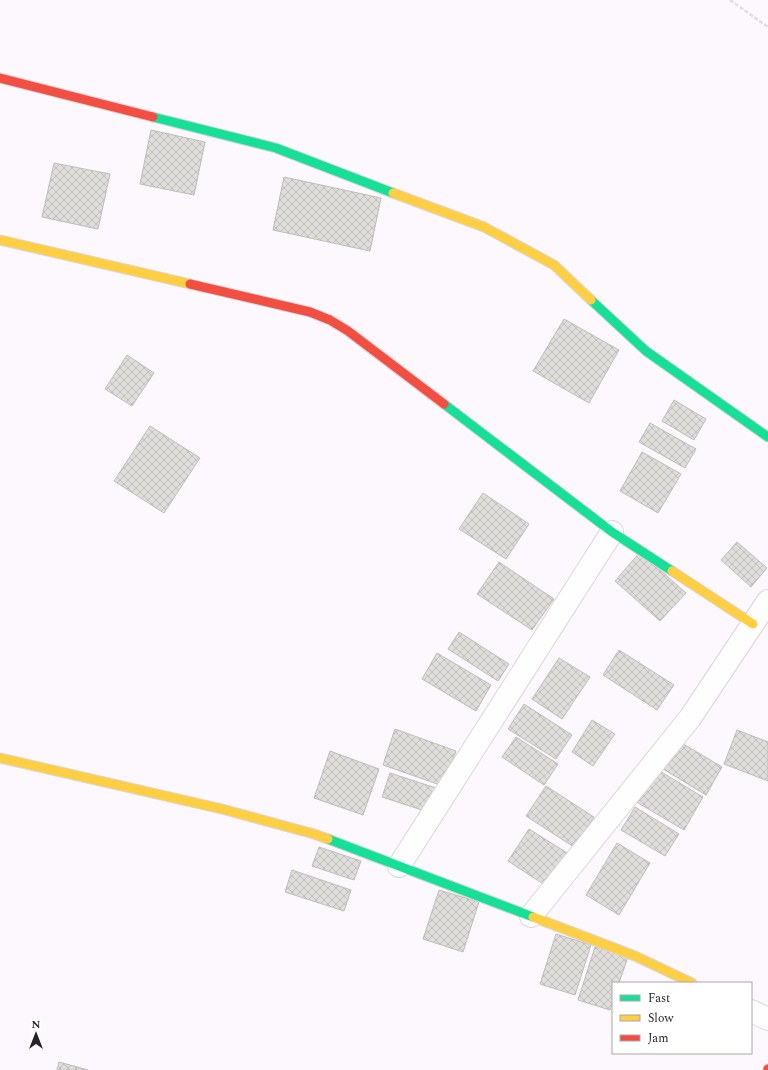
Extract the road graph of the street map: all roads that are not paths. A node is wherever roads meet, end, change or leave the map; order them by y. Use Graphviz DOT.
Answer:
graph roads {
  1 [pos="0,78"];
  2 [pos="0,240"];
  3 [pos="768,436"];
  4 [pos="612,532"];
  5 [pos="768,601"];
  6 [pos="753,624"];
  7 [pos="0,758"];
  8 [pos="399,866"];
  9 [pos="531,916"];
  10 [pos="690,982"];
  11 [pos="752,1011"];
  12 [pos="768,1019"];
  1 -- 3 [label="street"];
  2 -- 4 [label="street"];
  4 -- 6 [label="street"];
  4 -- 8 [label="street"];
  5 -- 6 [label="street"];
  6 -- 9 [label="street"];
  7 -- 8 [label="street"];
  8 -- 9 [label="street"];
  9 -- 10 [label="street"];
  11 -- 12 [label="street"];
}
